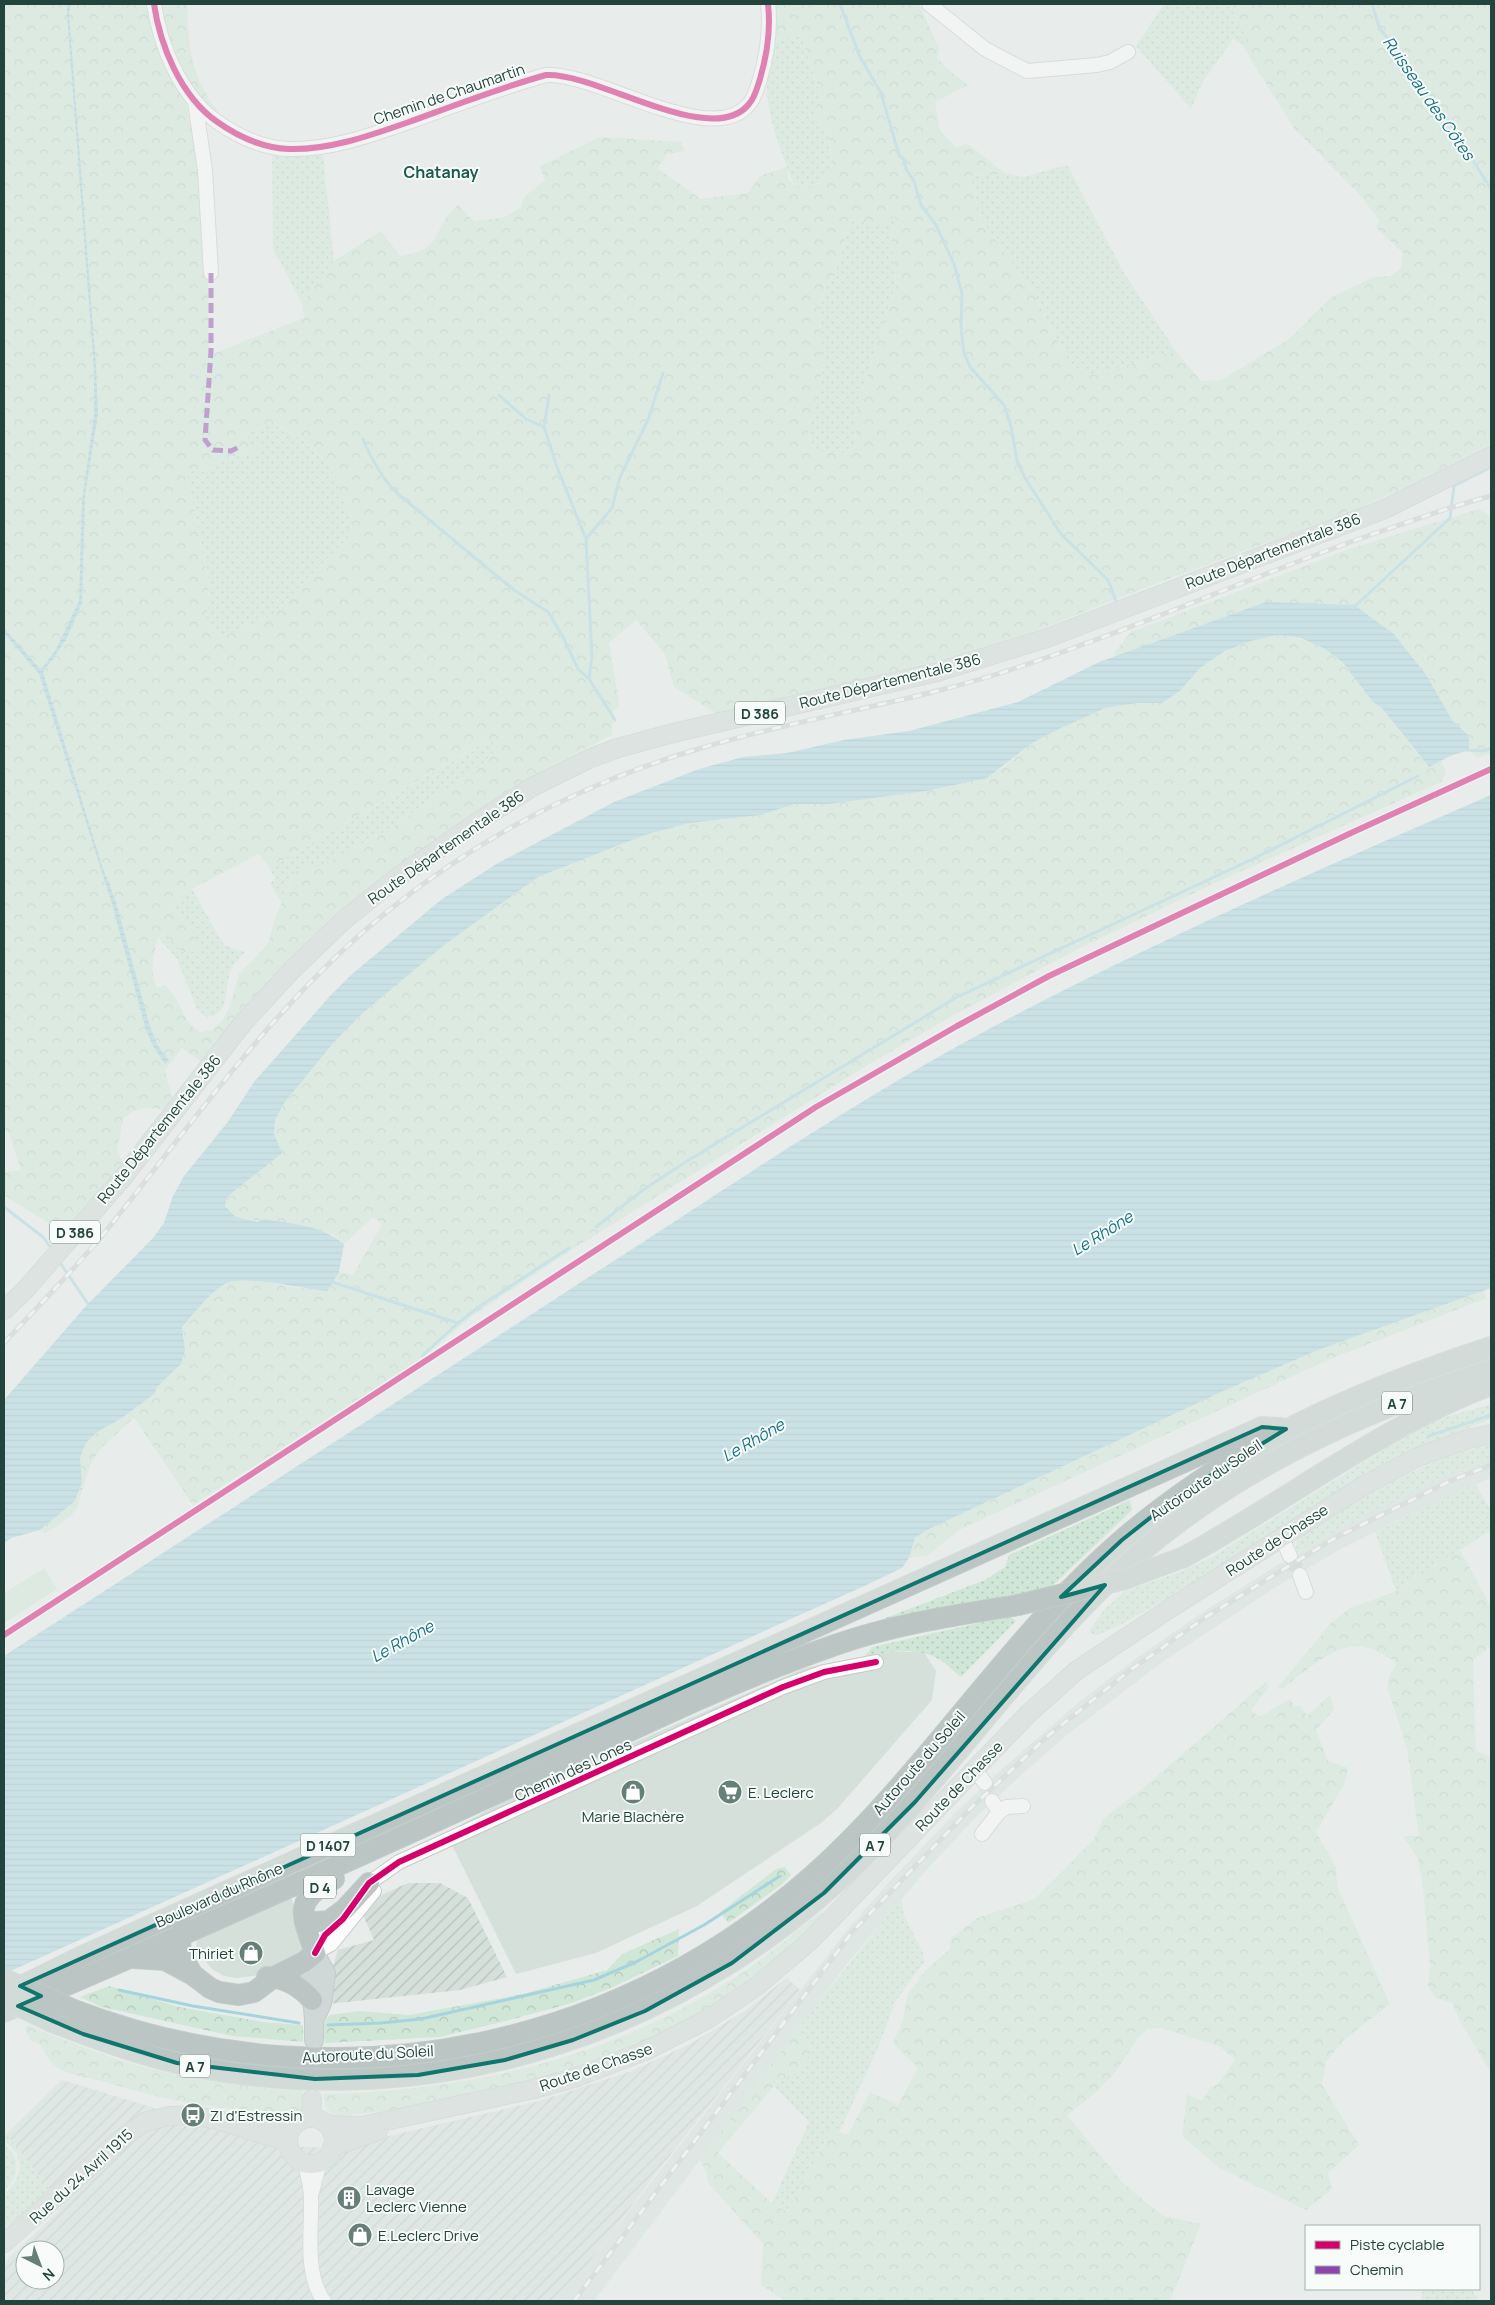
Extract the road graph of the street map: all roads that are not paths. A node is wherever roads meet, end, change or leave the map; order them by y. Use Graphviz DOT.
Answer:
graph roads {
  1 [pos="154,4"];
  2 [pos="768,4"];
  3 [pos="929,4"];
  4 [pos="1128,52"];
  5 [pos="195,102"];
  6 [pos="211,273"];
  7 [pos="1491,456"];
  8 [pos="4,1310"];
  9 [pos="1491,1346"];
  10 [pos="1491,1370"];
  11 [pos="1491,1385"];
  12 [pos="1286,1428"];
  13 [pos="1491,1434"];
  14 [pos="1282,1538"];
  15 [pos="1290,1556"];
  16 [pos="1300,1575"];
  17 [pos="1306,1592"];
  18 [pos="876,1662"];
  19 [pos="493,1772"];
  20 [pos="1023,1806"];
  21 [pos="982,1834"];
  22 [pos="382,1846"];
  23 [pos="377,1877"];
  24 [pos="305,1923"];
  25 [pos="180,1937"];
  26 [pos="315,1953"];
  27 [pos="129,1958"];
  28 [pos="192,1975"];
  29 [pos="274,1977"];
  30 [pos="4,1979"];
  31 [pos="4,1994"];
  32 [pos="4,1999"];
  33 [pos="313,2010"];
  34 [pos="4,2012"];
  35 [pos="314,2040"];
  36 [pos="312,2098"];
  37 [pos="423,2114"];
  38 [pos="221,2120"];
  39 [pos="311,2123"];
  40 [pos="288,2142"];
  41 [pos="332,2147"];
  42 [pos="313,2162"];
  43 [pos="4,2242"];
  44 [pos="324,2301"];
  1 -- 5 [label="street, Chemin de Chaumartin"];
  2 -- 5 [label="street, Chemin de Chaumartin"];
  3 -- 4 [label="street"];
  5 -- 6 [label="street"];
  7 -- 8 [label="main road, Route Départementale 386 / D 386"];
  9 -- 12 [label="highway, Autoroute du Soleil / A 7"];
  10 -- 32 [label="highway, Autoroute du Soleil / A 7, bridge"];
  11 -- 22 [label="highway, Boulevard du Rhône / D 1407, bridge"];
  12 -- 19 [label="highway, Boulevard du Rhône / D 1407"];
  12 -- 30 [label="highway, Autoroute du Soleil / A 7, bridge"];
  13 -- 14 [label="main road, Route de Chasse"];
  14 -- 15 [label="street"];
  14 -- 37 [label="main road, Route de Chasse"];
  16 -- 17 [label="street"];
  18 -- 23 [label="street, Chemin des Lones"];
  19 -- 25 [label="highway"];
  19 -- 31 [label="highway, Boulevard du Rhône / D 1407"];
  20 -- 21 [label="street"];
  22 -- 24 [label="highway, D 4"];
  22 -- 25 [label="highway, Boulevard du Rhône / D 1407"];
  23 -- 24 [label="highway"];
  23 -- 26 [label="street, Chemin des Lones"];
  23 -- 26 [label="street, Chemin des Lones"];
  24 -- 26 [label="highway, D 4"];
  25 -- 27 [label="highway, Boulevard du Rhône / D 1407"];
  25 -- 28 [label="highway"];
  25 -- 29 [label="highway"];
  25 -- 31 [label="highway"];
  26 -- 29 [label="highway"];
  26 -- 33 [label="main road, D 4"];
  27 -- 28 [label="highway"];
  27 -- 34 [label="highway, Boulevard du Rhône / D 1407"];
  28 -- 29 [label="highway"];
  29 -- 33 [label="highway"];
  33 -- 35 [label="main road, D 4"];
  36 -- 39 [label="main road"];
  37 -- 39 [label="main road, Route de Chasse"];
  37 -- 41 [label="main road, Route de Chasse"];
  38 -- 39 [label="main road, Rue du 24 Avril 1915"];
  38 -- 40 [label="main road, Rue du 24 Avril 1915"];
  38 -- 43 [label="main road, Rue du 24 Avril 1915"];
  39 -- 40 [label="main road"];
  39 -- 41 [label="main road"];
  40 -- 42 [label="main road"];
  41 -- 42 [label="main road"];
  42 -- 44 [label="street"];
}
